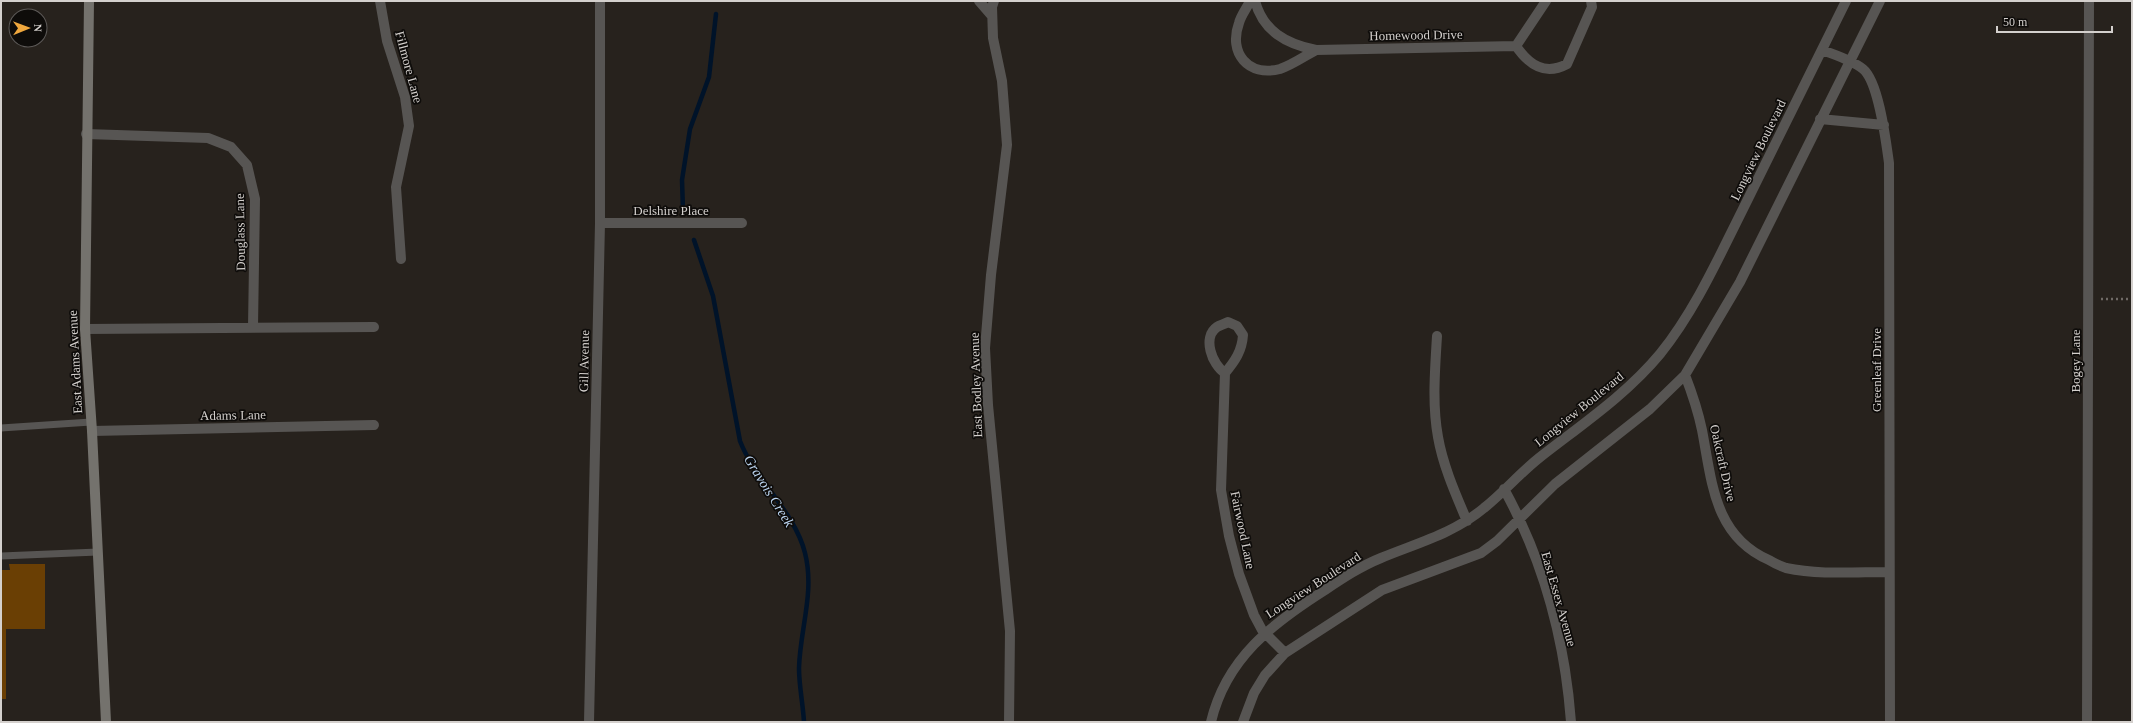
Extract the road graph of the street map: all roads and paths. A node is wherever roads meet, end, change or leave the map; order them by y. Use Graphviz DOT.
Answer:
graph roads {
  1 [pos="89,1"];
  2 [pos="380,1"];
  3 [pos="600,1"];
  4 [pos="979,1"];
  5 [pos="994,1"];
  6 [pos="1250,1"];
  7 [pos="1255,1"];
  8 [pos="1546,1"];
  9 [pos="1591,1"];
  10 [pos="1846,1"];
  11 [pos="1880,1"];
  12 [pos="2089,1"];
  13 [pos="992,16"];
  14 [pos="1516,46"];
  15 [pos="1316,50"];
  16 [pos="1822,50"];
  17 [pos="1850,62"];
  18 [pos="1820,119"];
  19 [pos="1884,124"];
  20 [pos="86,134"];
  21 [pos="600,223"];
  22 [pos="742,223"];
  23 [pos="401,259"];
  24 [pos="2088,299"];
  25 [pos="2132,299"];
  26 [pos="253,327"];
  27 [pos="374,327"];
  28 [pos="85,329"];
  29 [pos="1437,336"];
  30 [pos="1224,373"];
  31 [pos="1685,375"];
  32 [pos="374,425"];
  33 [pos="92,427"];
  34 [pos="1,428"];
  35 [pos="1504,489"];
  36 [pos="1520,517"];
  37 [pos="1467,521"];
  38 [pos="98,552"];
  39 [pos="1,556"];
  40 [pos="1889,572"];
  41 [pos="1265,632"];
  42 [pos="1285,653"];
  43 [pos="106,722"];
  44 [pos="589,722"];
  45 [pos="1009,722"];
  46 [pos="1211,722"];
  47 [pos="1243,722"];
  48 [pos="1570,722"];
  49 [pos="1890,722"];
  50 [pos="2087,722"];
  1 -- 20 [label="main road, East Adams Avenue"];
  2 -- 23 [label="street, Fillmore Lane"];
  3 -- 21 [label="street, Gill Avenue"];
  4 -- 13 [label="street"];
  5 -- 13 [label="street, East Bodley Avenue"];
  6 -- 15 [label="street, Homewood Drive"];
  7 -- 15 [label="street, Homewood Drive"];
  8 -- 14 [label="street"];
  9 -- 14 [label="street"];
  10 -- 16 [label="street, Longview Boulevard"];
  11 -- 17 [label="street"];
  12 -- 24 [label="street, Bogey Lane"];
  13 -- 45 [label="street, East Bodley Avenue"];
  14 -- 15 [label="street, Homewood Drive"];
  16 -- 17 [label="street, Greenleaf Drive"];
  16 -- 35 [label="street, Longview Boulevard"];
  17 -- 18 [label="street"];
  17 -- 19 [label="street, Greenleaf Drive"];
  18 -- 19 [label="street"];
  18 -- 31 [label="street"];
  19 -- 40 [label="street, Greenleaf Drive"];
  20 -- 26 [label="street, Douglass Lane"];
  20 -- 28 [label="main road, East Adams Avenue"];
  21 -- 22 [label="street, Delshire Place"];
  21 -- 44 [label="street, Gill Avenue"];
  24 -- 25 [label="path"];
  24 -- 50 [label="street, Bogey Lane"];
  26 -- 27 [label="street"];
  26 -- 28 [label="street"];
  28 -- 33 [label="main road, East Adams Avenue"];
  29 -- 37 [label="street"];
  30 -- 30 [label="street"];
  30 -- 41 [label="street, Fairwood Lane"];
  31 -- 36 [label="street"];
  31 -- 40 [label="street, Oakcraft Drive"];
  32 -- 33 [label="street, Adams Lane"];
  33 -- 34 [label="lane"];
  33 -- 38 [label="main road, East Adams Avenue"];
  35 -- 36 [label="street, East Essex Avenue"];
  35 -- 37 [label="street, Longview Boulevard"];
  36 -- 42 [label="street"];
  36 -- 48 [label="street, East Essex Avenue"];
  37 -- 41 [label="street, Longview Boulevard"];
  38 -- 39 [label="lane"];
  38 -- 43 [label="main road, East Adams Avenue"];
  40 -- 49 [label="street, Greenleaf Drive"];
  41 -- 42 [label="street, Fairwood Lane"];
  41 -- 46 [label="street, Longview Boulevard"];
  42 -- 47 [label="street"];
}
